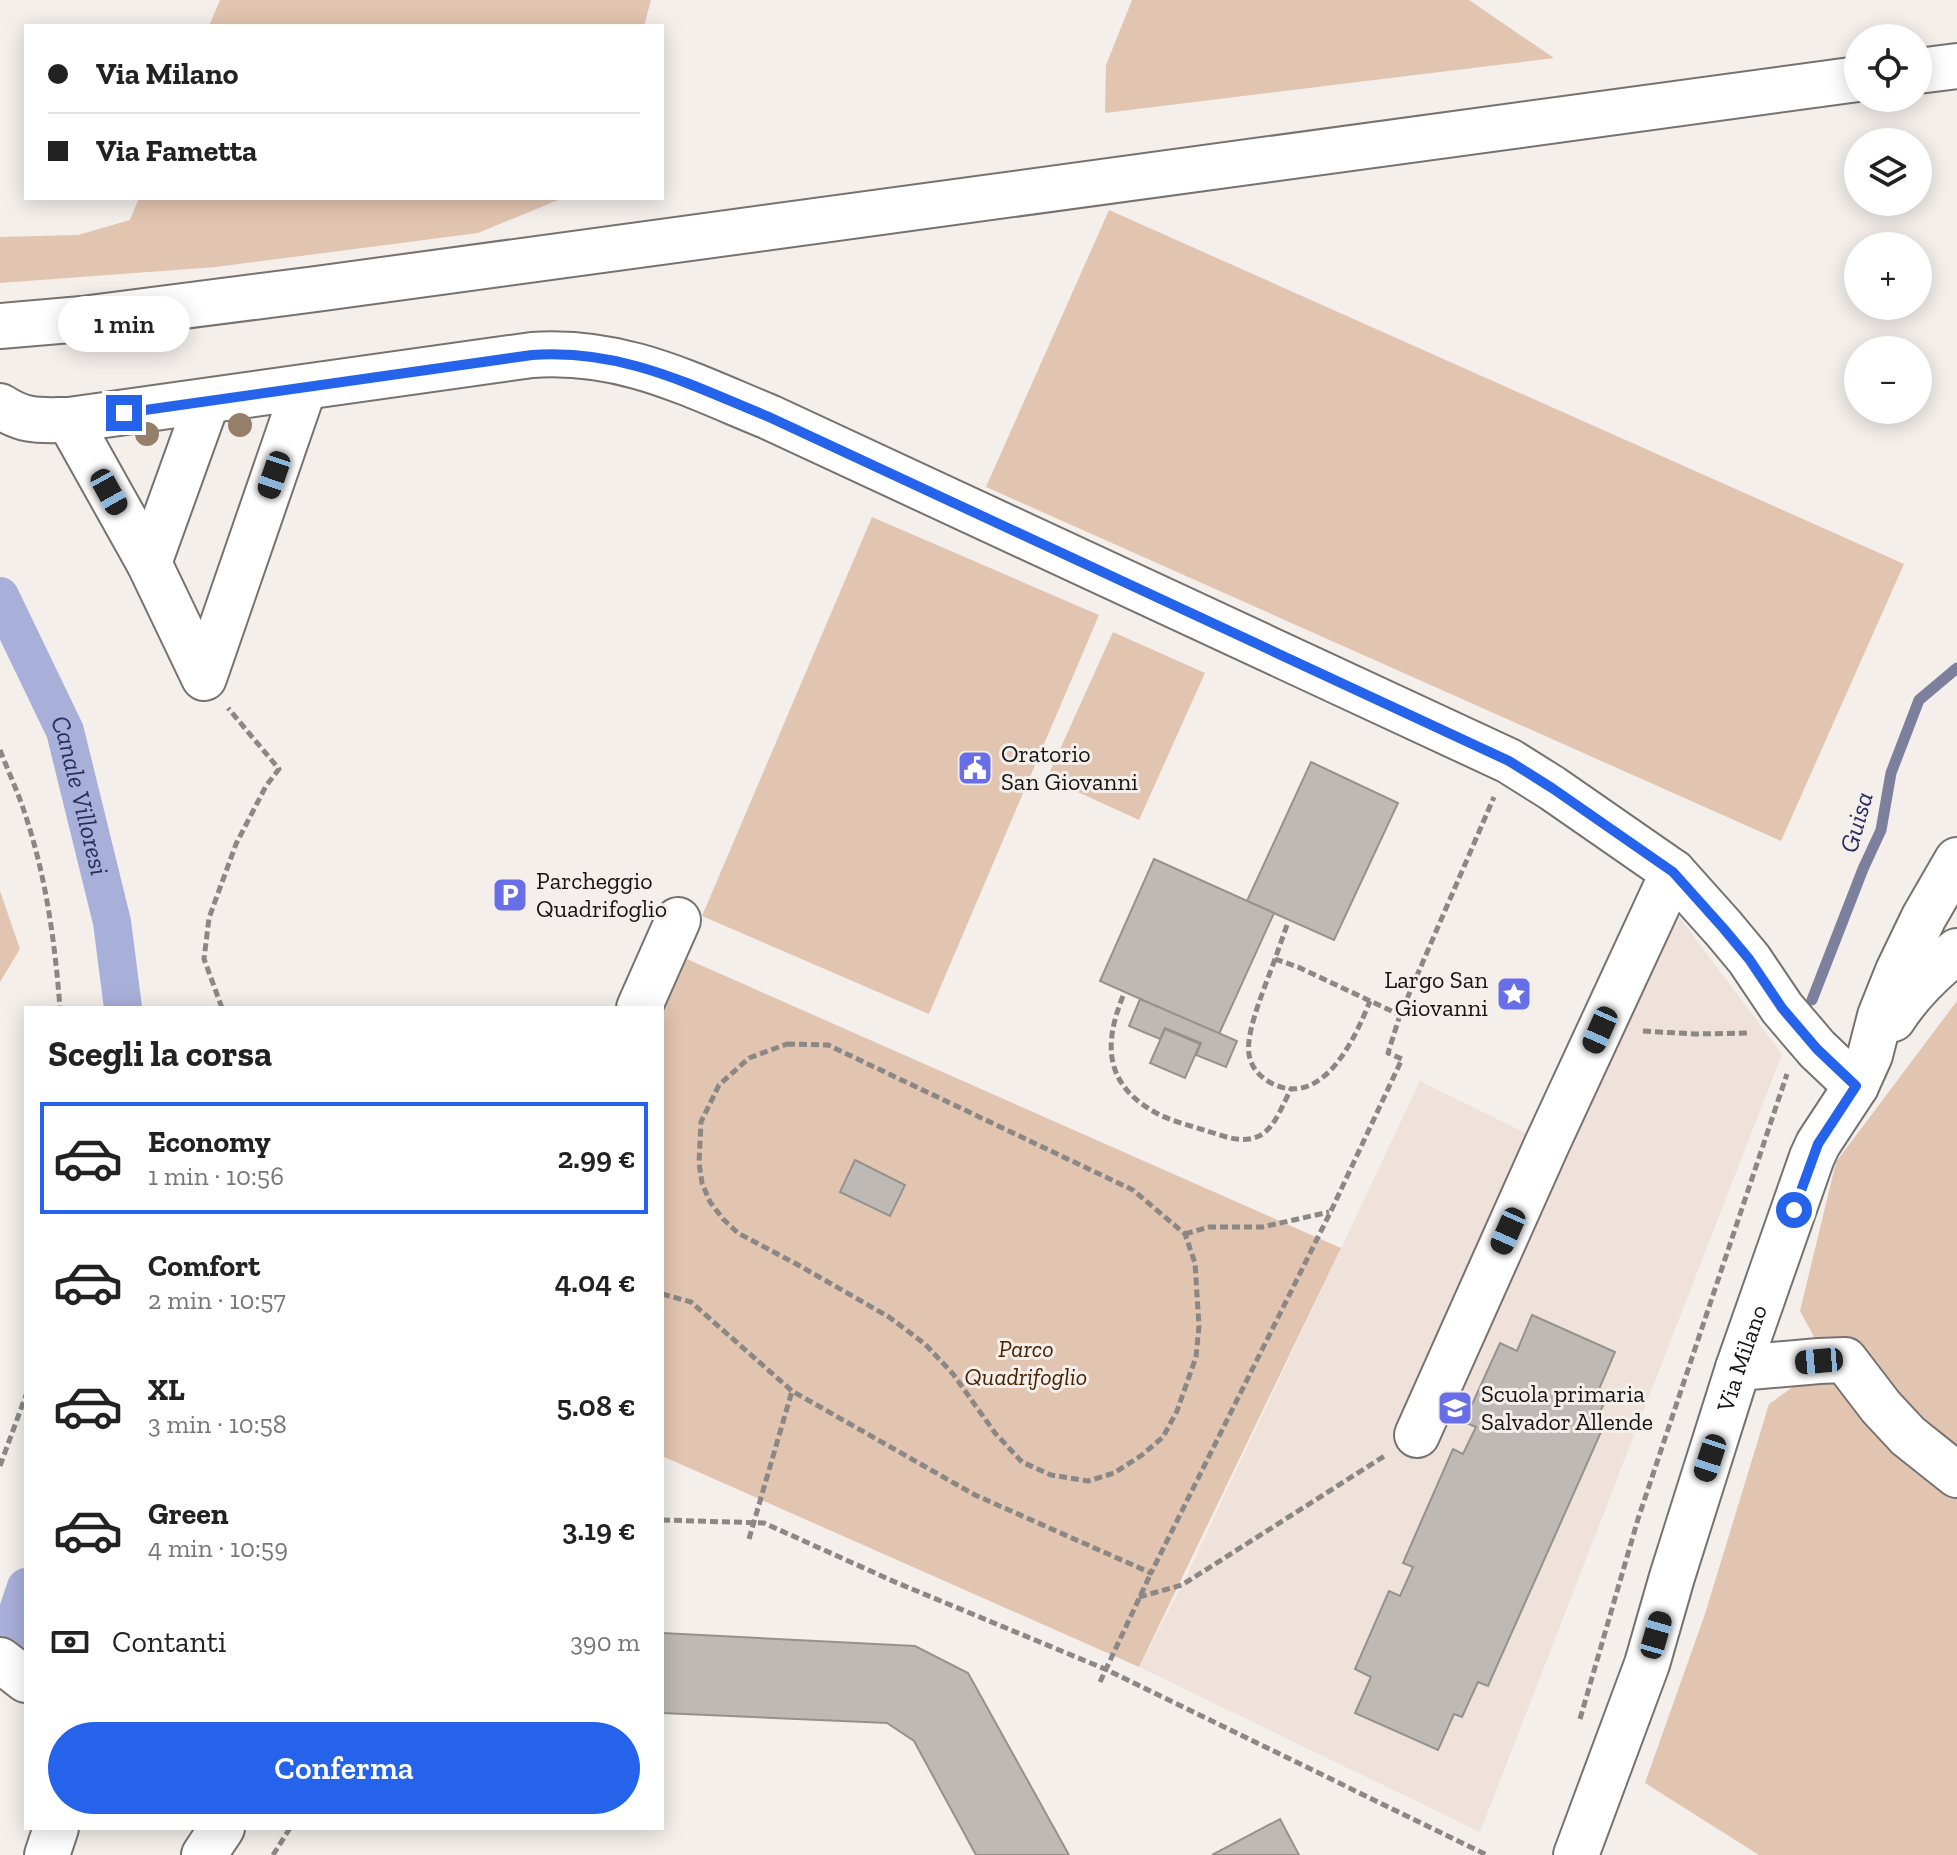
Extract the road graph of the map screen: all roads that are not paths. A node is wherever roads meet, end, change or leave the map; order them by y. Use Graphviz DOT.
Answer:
graph roads {
  1 [pos="1957,66"];
  2 [pos="1932,69"];
  3 [pos="1844,81"];
  4 [pos="0,326"];
  5 [pos="304,388"];
  6 [pos="207,402"];
  7 [pos="0,406"];
  8 [pos="69,420"];
  9 [pos="149,563"];
  10 [pos="1957,860"];
  11 [pos="1673,872"];
  12 [pos="678,920"];
  13 [pos="1957,951"];
  14 [pos="640,1006"];
  15 [pos="1863,1070"];
  16 [pos="1738,1368"];
  17 [pos="1417,1435"];
  18 [pos="1957,1475"];
  19 [pos="0,1660"];
  20 [pos="24,1678"];
  21 [pos="55,1830"];
  22 [pos="221,1830"];
  23 [pos="47,1855"];
  24 [pos="204,1855"];
  25 [pos="1576,1855"];
  1 -- 2 [label="street"];
  3 -- 4 [label="street"];
  5 -- 6 [label="street"];
  5 -- 9 [label="street"];
  5 -- 11 [label="street"];
  6 -- 8 [label="street"];
  6 -- 9 [label="street"];
  7 -- 8 [label="street"];
  8 -- 9 [label="street"];
  10 -- 15 [label="street, Via Milano"];
  11 -- 15 [label="street"];
  11 -- 17 [label="street"];
  12 -- 14 [label="street"];
  13 -- 15 [label="street, Via Milano"];
  15 -- 16 [label="street, Via Milano"];
  16 -- 18 [label="street"];
  16 -- 25 [label="street, Via Milano"];
  19 -- 20 [label="street"];
  21 -- 23 [label="street"];
  22 -- 24 [label="street"];
}
